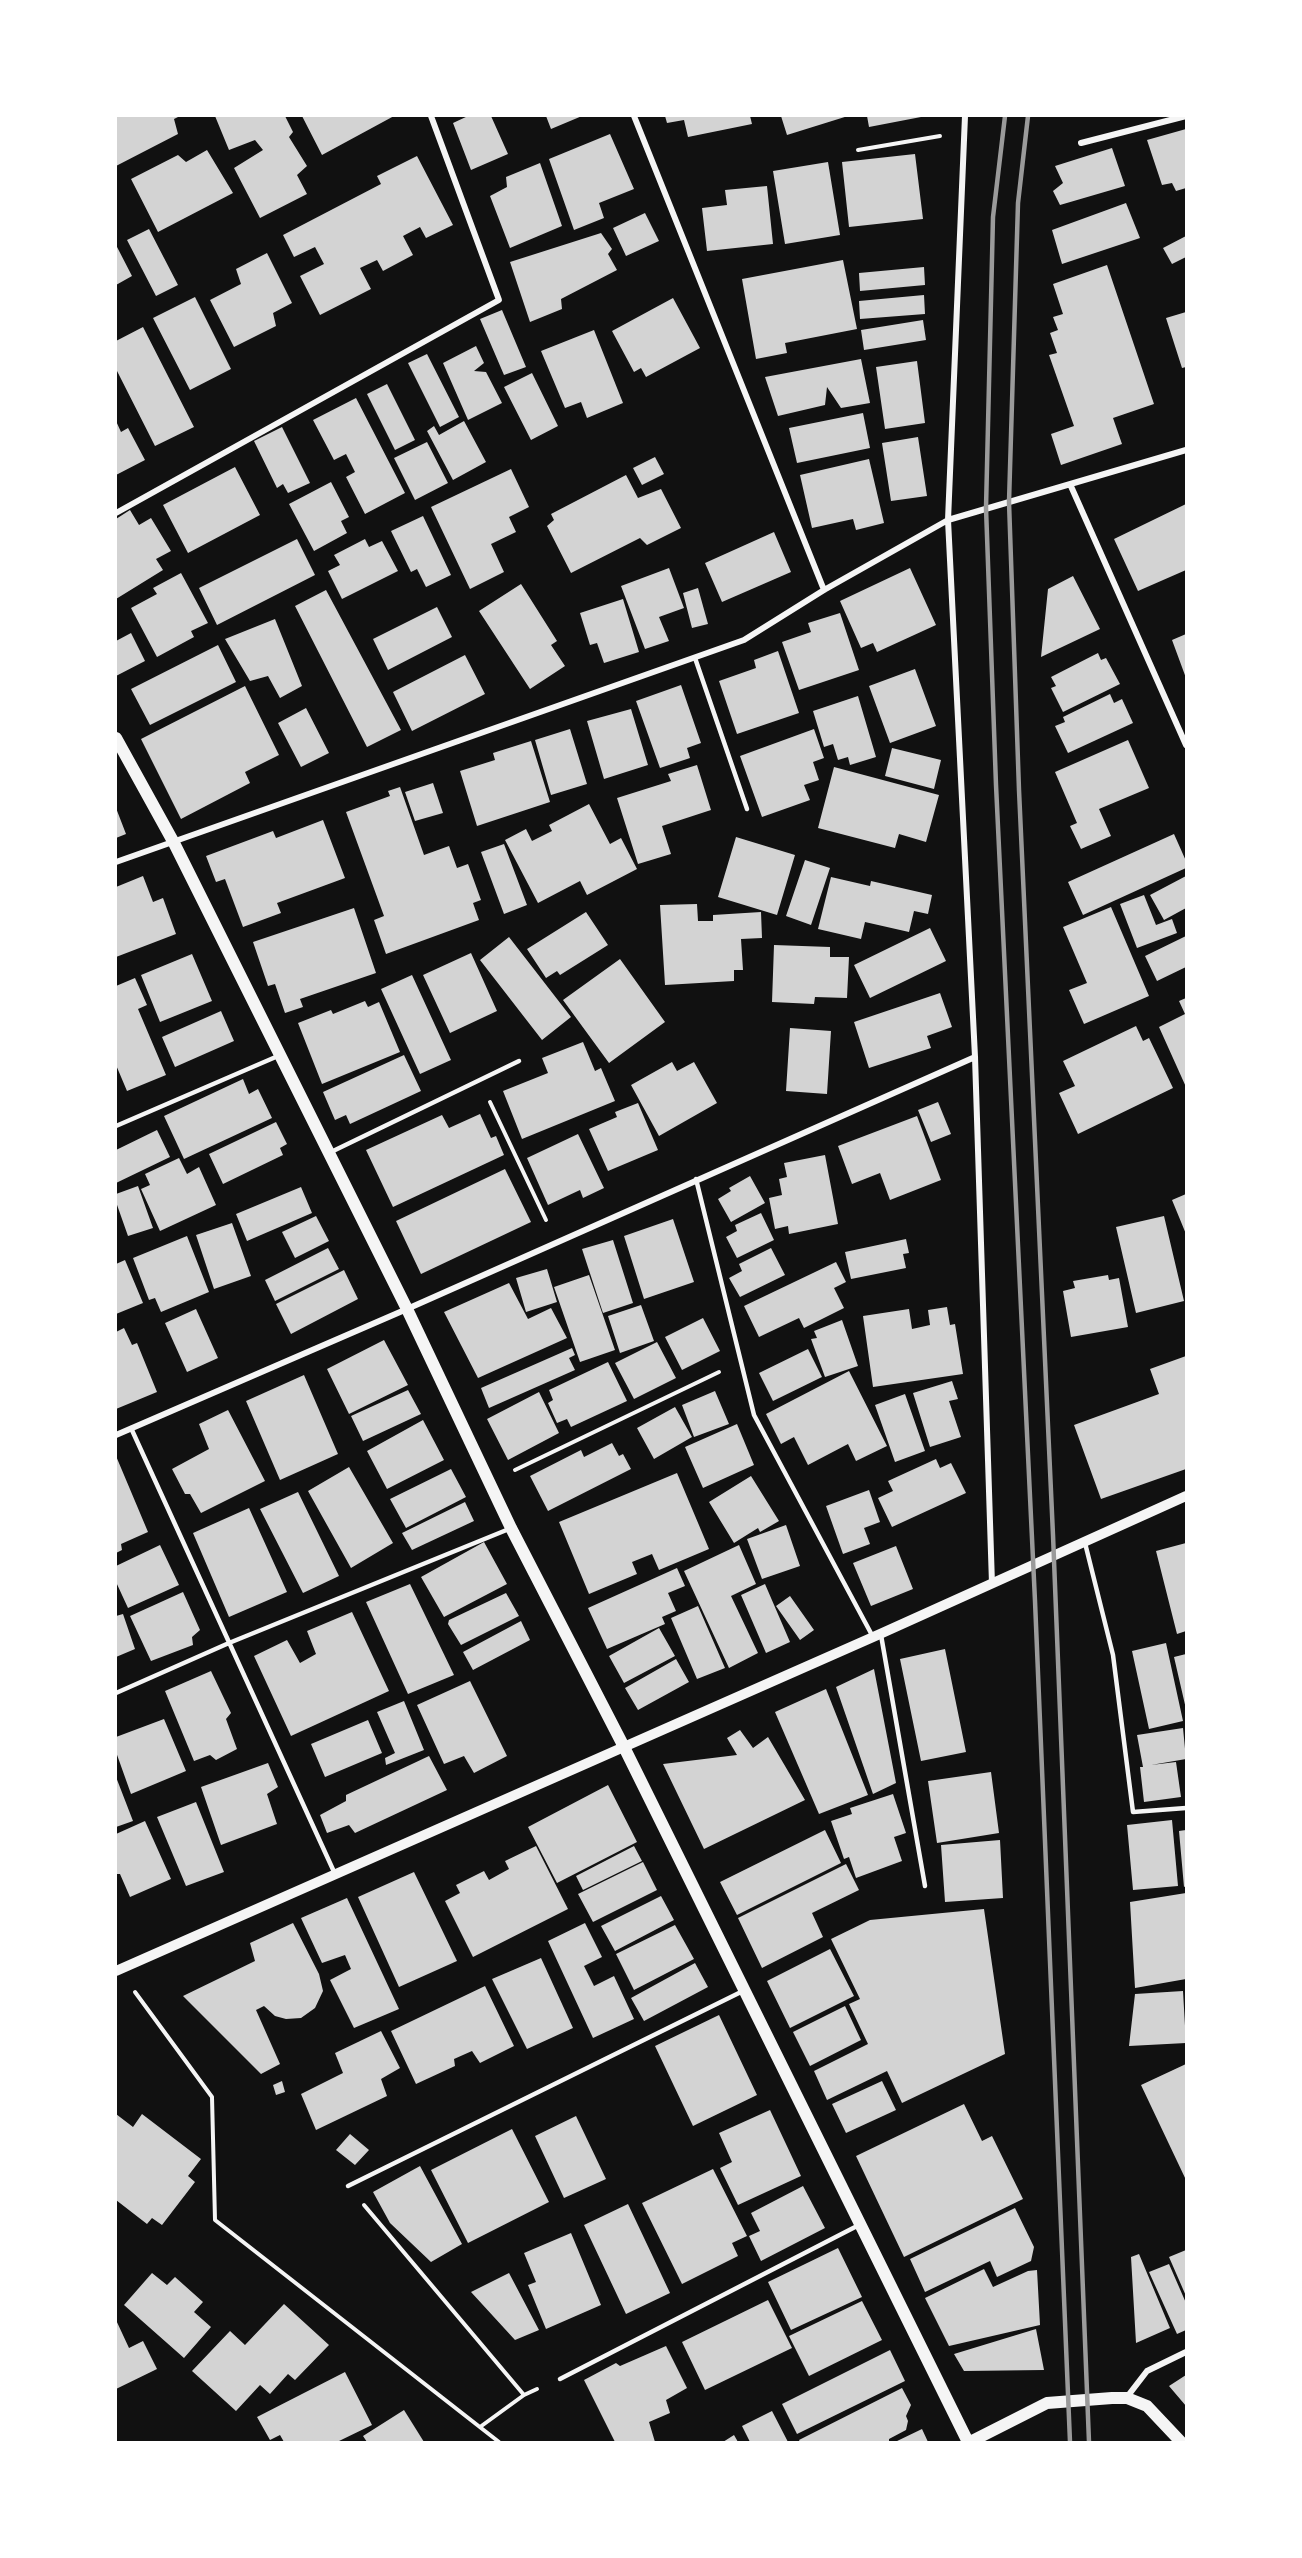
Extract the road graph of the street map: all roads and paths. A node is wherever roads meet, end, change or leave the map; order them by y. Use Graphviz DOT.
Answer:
graph roads {
  1 [pos="431,116"];
  2 [pos="634,116"];
  3 [pos="965,116"];
  4 [pos="1186,116"];
  5 [pos="964,135"];
  6 [pos="1081,143"];
  7 [pos="858,150"];
  8 [pos="1186,450"];
  9 [pos="1070,484"];
  10 [pos="116,513"];
  11 [pos="948,520"];
  12 [pos="824,590"];
  13 [pos="695,658"];
  14 [pos="116,738"];
  15 [pos="1186,745"];
  16 [pos="747,809"];
  17 [pos="174,843"];
  18 [pos="116,862"];
  19 [pos="279,1055"];
  20 [pos="975,1057"];
  21 [pos="519,1061"];
  22 [pos="479,1080"];
  23 [pos="116,1126"];
  24 [pos="328,1153"];
  25 [pos="696,1179"];
  26 [pos="556,1242"];
  27 [pos="407,1309"];
  28 [pos="741,1361"];
  29 [pos="131,1428"];
  30 [pos="116,1435"];
  31 [pos="490,1482"];
  32 [pos="1186,1496"];
  33 [pos="511,1528"];
  34 [pos="1085,1540"];
  35 [pos="992,1584"];
  36 [pos="877,1636"];
  37 [pos="229,1643"];
  38 [pos="116,1693"];
  39 [pos="624,1747"];
  40 [pos="1186,1808"];
  41 [pos="334,1874"];
  42 [pos="925,1886"];
  43 [pos="116,1971"];
  44 [pos="130,1986"];
  45 [pos="744,1990"];
  46 [pos="348,2186"];
  47 [pos="860,2225"];
  48 [pos="1186,2352"];
  49 [pos="560,2379"];
  50 [pos="524,2395"];
  51 [pos="1127,2398"];
  52 [pos="480,2427"];
  53 [pos="499,2442"];
  54 [pos="969,2442"];
  55 [pos="1181,2442"];
  1 -- 10 [label="street"];
  2 -- 12 [label="street"];
  3 -- 5 [label="street"];
  4 -- 6 [label="street"];
  5 -- 7 [label="path"];
  5 -- 11 [label="street"];
  8 -- 9 [label="street"];
  9 -- 11 [label="street"];
  9 -- 15 [label="street"];
  11 -- 12 [label="street"];
  11 -- 20 [label="street"];
  12 -- 13 [label="street"];
  13 -- 16 [label="lane"];
  13 -- 17 [label="street"];
  14 -- 17 [label="main road"];
  17 -- 18 [label="street"];
  17 -- 19 [label="main road"];
  19 -- 23 [label="lane"];
  19 -- 24 [label="main road"];
  20 -- 25 [label="street"];
  20 -- 35 [label="street"];
  21 -- 22 [label="lane"];
  22 -- 24 [label="lane"];
  22 -- 26 [label="path"];
  24 -- 27 [label="main road"];
  25 -- 26 [label="street"];
  25 -- 28 [label="lane"];
  26 -- 27 [label="street"];
  27 -- 29 [label="street"];
  27 -- 31 [label="main road"];
  28 -- 31 [label="path"];
  28 -- 36 [label="lane"];
  29 -- 30 [label="street"];
  29 -- 37 [label="lane"];
  31 -- 33 [label="main road"];
  32 -- 34 [label="street"];
  33 -- 37 [label="lane"];
  33 -- 39 [label="main road"];
  34 -- 35 [label="street"];
  34 -- 40 [label="lane"];
  35 -- 36 [label="street"];
  36 -- 39 [label="street"];
  36 -- 42 [label="lane"];
  37 -- 38 [label="lane"];
  37 -- 41 [label="lane"];
  39 -- 41 [label="street"];
  39 -- 45 [label="main road"];
  41 -- 43 [label="street"];
  44 -- 52 [label="path"];
  45 -- 46 [label="lane"];
  45 -- 47 [label="main road"];
  46 -- 50 [label="path"];
  47 -- 49 [label="lane"];
  47 -- 54 [label="main road"];
  48 -- 51 [label="street"];
  49 -- 50 [label="path"];
  50 -- 52 [label="path"];
  51 -- 54 [label="main road"];
  51 -- 55 [label="main road"];
  52 -- 53 [label="path"];
}
